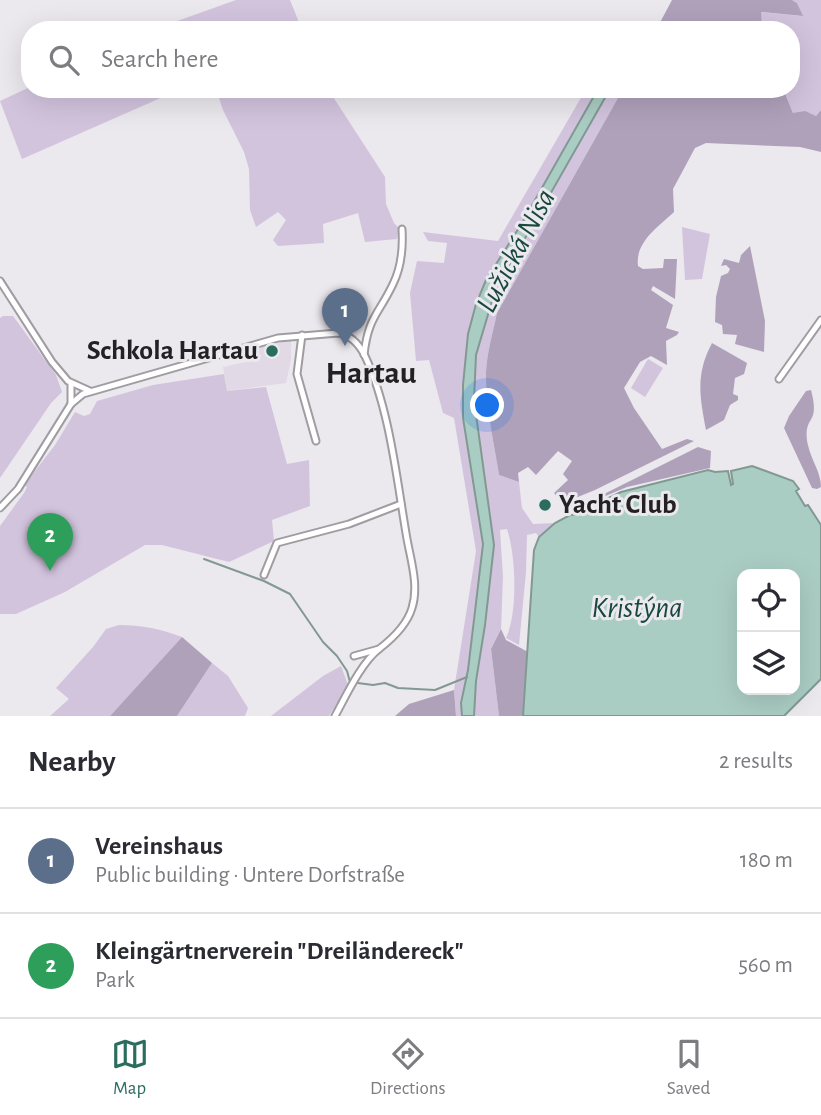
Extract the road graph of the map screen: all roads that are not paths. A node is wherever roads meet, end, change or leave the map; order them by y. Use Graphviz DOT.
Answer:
graph roads {
  1 [pos="402,229"];
  2 [pos="0,281"];
  3 [pos="821,320"];
  4 [pos="367,334"];
  5 [pos="302,335"];
  6 [pos="351,337"];
  7 [pos="364,355"];
  8 [pos="779,379"];
  9 [pos="71,384"];
  10 [pos="90,391"];
  11 [pos="71,404"];
  12 [pos="316,441"];
  13 [pos="401,503"];
  14 [pos="0,508"];
  15 [pos="264,575"];
  16 [pos="379,649"];
  17 [pos="354,656"];
  18 [pos="335,716"];
  1 -- 4 [label="street"];
  2 -- 9 [label="street"];
  3 -- 8 [label="street"];
  4 -- 6 [label="street"];
  4 -- 7 [label="street"];
  5 -- 6 [label="street"];
  5 -- 10 [label="street"];
  5 -- 12 [label="street"];
  6 -- 7 [label="street"];
  7 -- 13 [label="street"];
  9 -- 10 [label="street"];
  9 -- 11 [label="street"];
  10 -- 11 [label="street"];
  11 -- 14 [label="street"];
  13 -- 15 [label="street"];
  13 -- 16 [label="street"];
  16 -- 17 [label="street"];
  16 -- 18 [label="street"];
}
